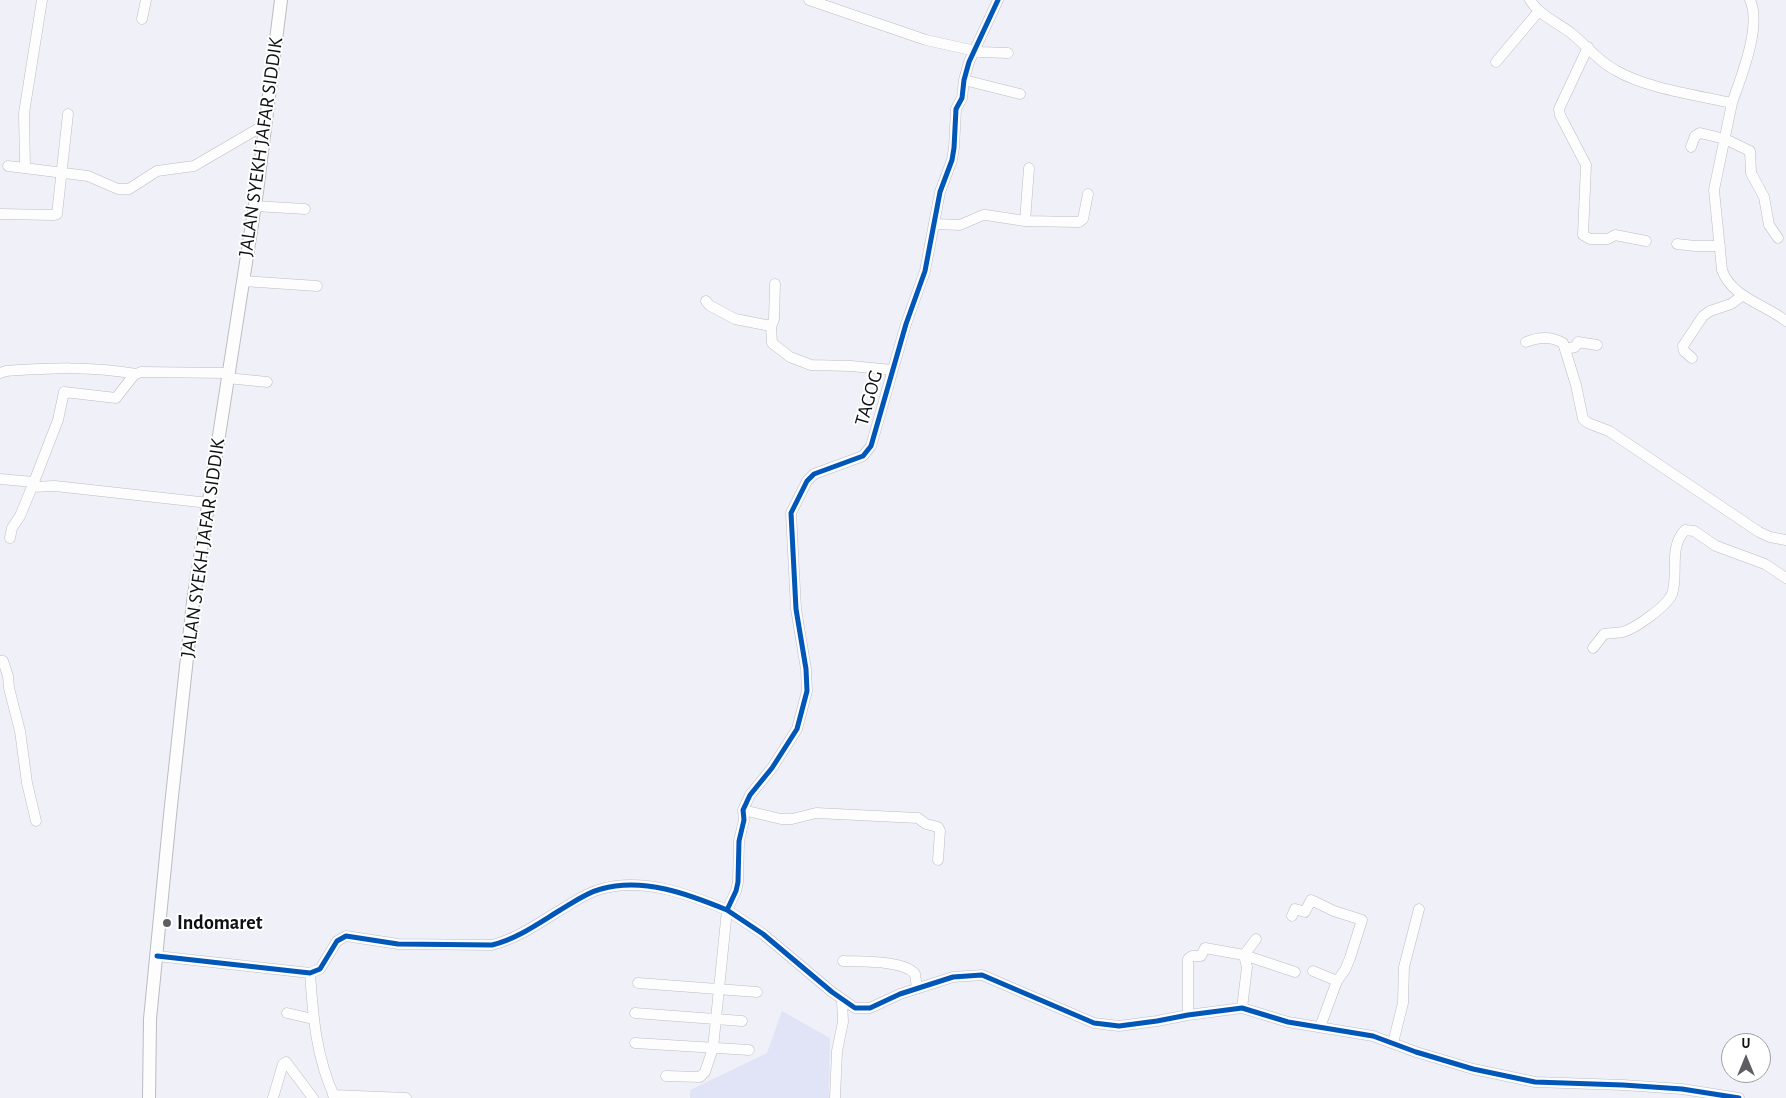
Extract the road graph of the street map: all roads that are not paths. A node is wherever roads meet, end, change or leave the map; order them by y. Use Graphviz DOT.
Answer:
graph roads {
  1 [pos="42,0"];
  2 [pos="146,0"];
  3 [pos="281,0"];
  4 [pos="809,0"];
  5 [pos="998,0"];
  6 [pos="1530,0"];
  7 [pos="1750,0"];
  8 [pos="1539,10"];
  9 [pos="142,19"];
  10 [pos="1588,47"];
  11 [pos="974,51"];
  12 [pos="1008,53"];
  13 [pos="1496,62"];
  14 [pos="964,80"];
  15 [pos="1020,94"];
  16 [pos="1732,103"];
  17 [pos="68,114"];
  18 [pos="266,124"];
  19 [pos="1724,139"];
  20 [pos="1691,148"];
  21 [pos="8,166"];
  22 [pos="25,168"];
  23 [pos="1029,168"];
  24 [pos="62,173"];
  25 [pos="1088,194"];
  26 [pos="255,206"];
  27 [pos="305,209"];
  28 [pos="0,214"];
  29 [pos="1025,221"];
  30 [pos="935,224"];
  31 [pos="1778,238"];
  32 [pos="1646,241"];
  33 [pos="1676,244"];
  34 [pos="1720,246"];
  35 [pos="243,281"];
  36 [pos="774,284"];
  37 [pos="317,286"];
  38 [pos="1743,295"];
  39 [pos="706,302"];
  40 [pos="1786,322"];
  41 [pos="771,327"];
  42 [pos="1526,342"];
  43 [pos="1597,345"];
  44 [pos="1565,349"];
  45 [pos="1692,358"];
  46 [pos="892,370"];
  47 [pos="0,374"];
  48 [pos="136,374"];
  49 [pos="228,376"];
  50 [pos="267,382"];
  51 [pos="0,479"];
  52 [pos="33,484"];
  53 [pos="209,504"];
  54 [pos="10,538"];
  55 [pos="1786,540"];
  56 [pos="1786,578"];
  57 [pos="1593,648"];
  58 [pos="0,661"];
  59 [pos="743,810"];
  60 [pos="36,821"];
  61 [pos="938,860"];
  62 [pos="1419,909"];
  63 [pos="727,910"];
  64 [pos="1292,916"];
  65 [pos="1256,939"];
  66 [pos="1244,955"];
  67 [pos="157,956"];
  68 [pos="843,961"];
  69 [pos="1313,971"];
  70 [pos="1295,972"];
  71 [pos="310,973"];
  72 [pos="1337,981"];
  73 [pos="638,983"];
  74 [pos="917,988"];
  75 [pos="718,989"];
  76 [pos="757,992"];
  77 [pos="842,1000"];
  78 [pos="1242,1008"];
  79 [pos="287,1013"];
  80 [pos="635,1013"];
  81 [pos="1188,1014"];
  82 [pos="314,1019"];
  83 [pos="714,1020"];
  84 [pos="742,1021"];
  85 [pos="1320,1027"];
  86 [pos="1393,1043"];
  87 [pos="635,1044"];
  88 [pos="712,1048"];
  89 [pos="748,1050"];
  90 [pos="666,1076"];
  91 [pos="1684,1094"];
  92 [pos="334,1097"];
  93 [pos="148,1098"];
  94 [pos="273,1098"];
  95 [pos="312,1098"];
  96 [pos="406,1098"];
  97 [pos="835,1098"];
  98 [pos="1739,1098"];
  1 -- 22 [label="street"];
  2 -- 9 [label="street"];
  3 -- 18 [label="main road, JALAN SYEKH JAFAR SIDDIK"];
  4 -- 11 [label="street"];
  5 -- 11 [label="street, TAGOG"];
  6 -- 8 [label="street"];
  7 -- 16 [label="street"];
  8 -- 10 [label="street"];
  8 -- 13 [label="street"];
  10 -- 16 [label="street"];
  10 -- 32 [label="street"];
  11 -- 12 [label="street"];
  11 -- 14 [label="street, TAGOG"];
  14 -- 15 [label="street"];
  14 -- 30 [label="street, TAGOG"];
  16 -- 19 [label="street"];
  17 -- 24 [label="street"];
  18 -- 24 [label="street"];
  18 -- 26 [label="main road, JALAN SYEKH JAFAR SIDDIK"];
  19 -- 20 [label="street"];
  19 -- 31 [label="street"];
  19 -- 34 [label="street"];
  21 -- 22 [label="street"];
  22 -- 24 [label="street"];
  23 -- 29 [label="street"];
  24 -- 28 [label="street"];
  25 -- 29 [label="street"];
  26 -- 27 [label="street"];
  26 -- 35 [label="main road, JALAN SYEKH JAFAR SIDDIK"];
  29 -- 30 [label="street"];
  30 -- 46 [label="street, TAGOG"];
  33 -- 34 [label="street"];
  34 -- 38 [label="street"];
  35 -- 37 [label="street"];
  35 -- 49 [label="main road, JALAN SYEKH JAFAR SIDDIK"];
  36 -- 41 [label="street"];
  38 -- 40 [label="street"];
  38 -- 45 [label="street"];
  39 -- 41 [label="street"];
  41 -- 46 [label="street"];
  42 -- 44 [label="street"];
  43 -- 44 [label="street"];
  44 -- 55 [label="street"];
  46 -- 59 [label="street, TAGOG"];
  47 -- 48 [label="street"];
  48 -- 49 [label="street"];
  48 -- 52 [label="street"];
  49 -- 50 [label="street"];
  49 -- 53 [label="main road, JALAN SYEKH JAFAR SIDDIK"];
  51 -- 52 [label="street"];
  52 -- 53 [label="street"];
  52 -- 54 [label="street"];
  53 -- 67 [label="main road, JALAN SYEKH JAFAR SIDDIK"];
  56 -- 57 [label="street"];
  58 -- 60 [label="street"];
  59 -- 61 [label="street"];
  59 -- 63 [label="street"];
  62 -- 86 [label="street"];
  63 -- 71 [label="street"];
  63 -- 75 [label="street"];
  63 -- 77 [label="street"];
  64 -- 72 [label="street"];
  65 -- 66 [label="street"];
  66 -- 70 [label="street"];
  66 -- 78 [label="street"];
  66 -- 81 [label="street"];
  67 -- 71 [label="street"];
  67 -- 93 [label="main road, JALAN SYEKH JAFAR SIDDIK"];
  68 -- 74 [label="street"];
  69 -- 72 [label="street"];
  71 -- 82 [label="street"];
  72 -- 85 [label="street"];
  73 -- 75 [label="street"];
  74 -- 77 [label="street"];
  74 -- 81 [label="street"];
  75 -- 76 [label="street"];
  75 -- 83 [label="street"];
  77 -- 97 [label="street"];
  78 -- 81 [label="street"];
  78 -- 85 [label="street"];
  79 -- 82 [label="street"];
  80 -- 83 [label="street"];
  82 -- 92 [label="street"];
  83 -- 84 [label="street"];
  83 -- 88 [label="street"];
  85 -- 86 [label="street"];
  86 -- 91 [label="street"];
  87 -- 88 [label="street"];
  88 -- 89 [label="street"];
  88 -- 90 [label="street"];
  91 -- 98 [label="street"];
  92 -- 96 [label="street"];
  94 -- 95 [label="street"];
}
